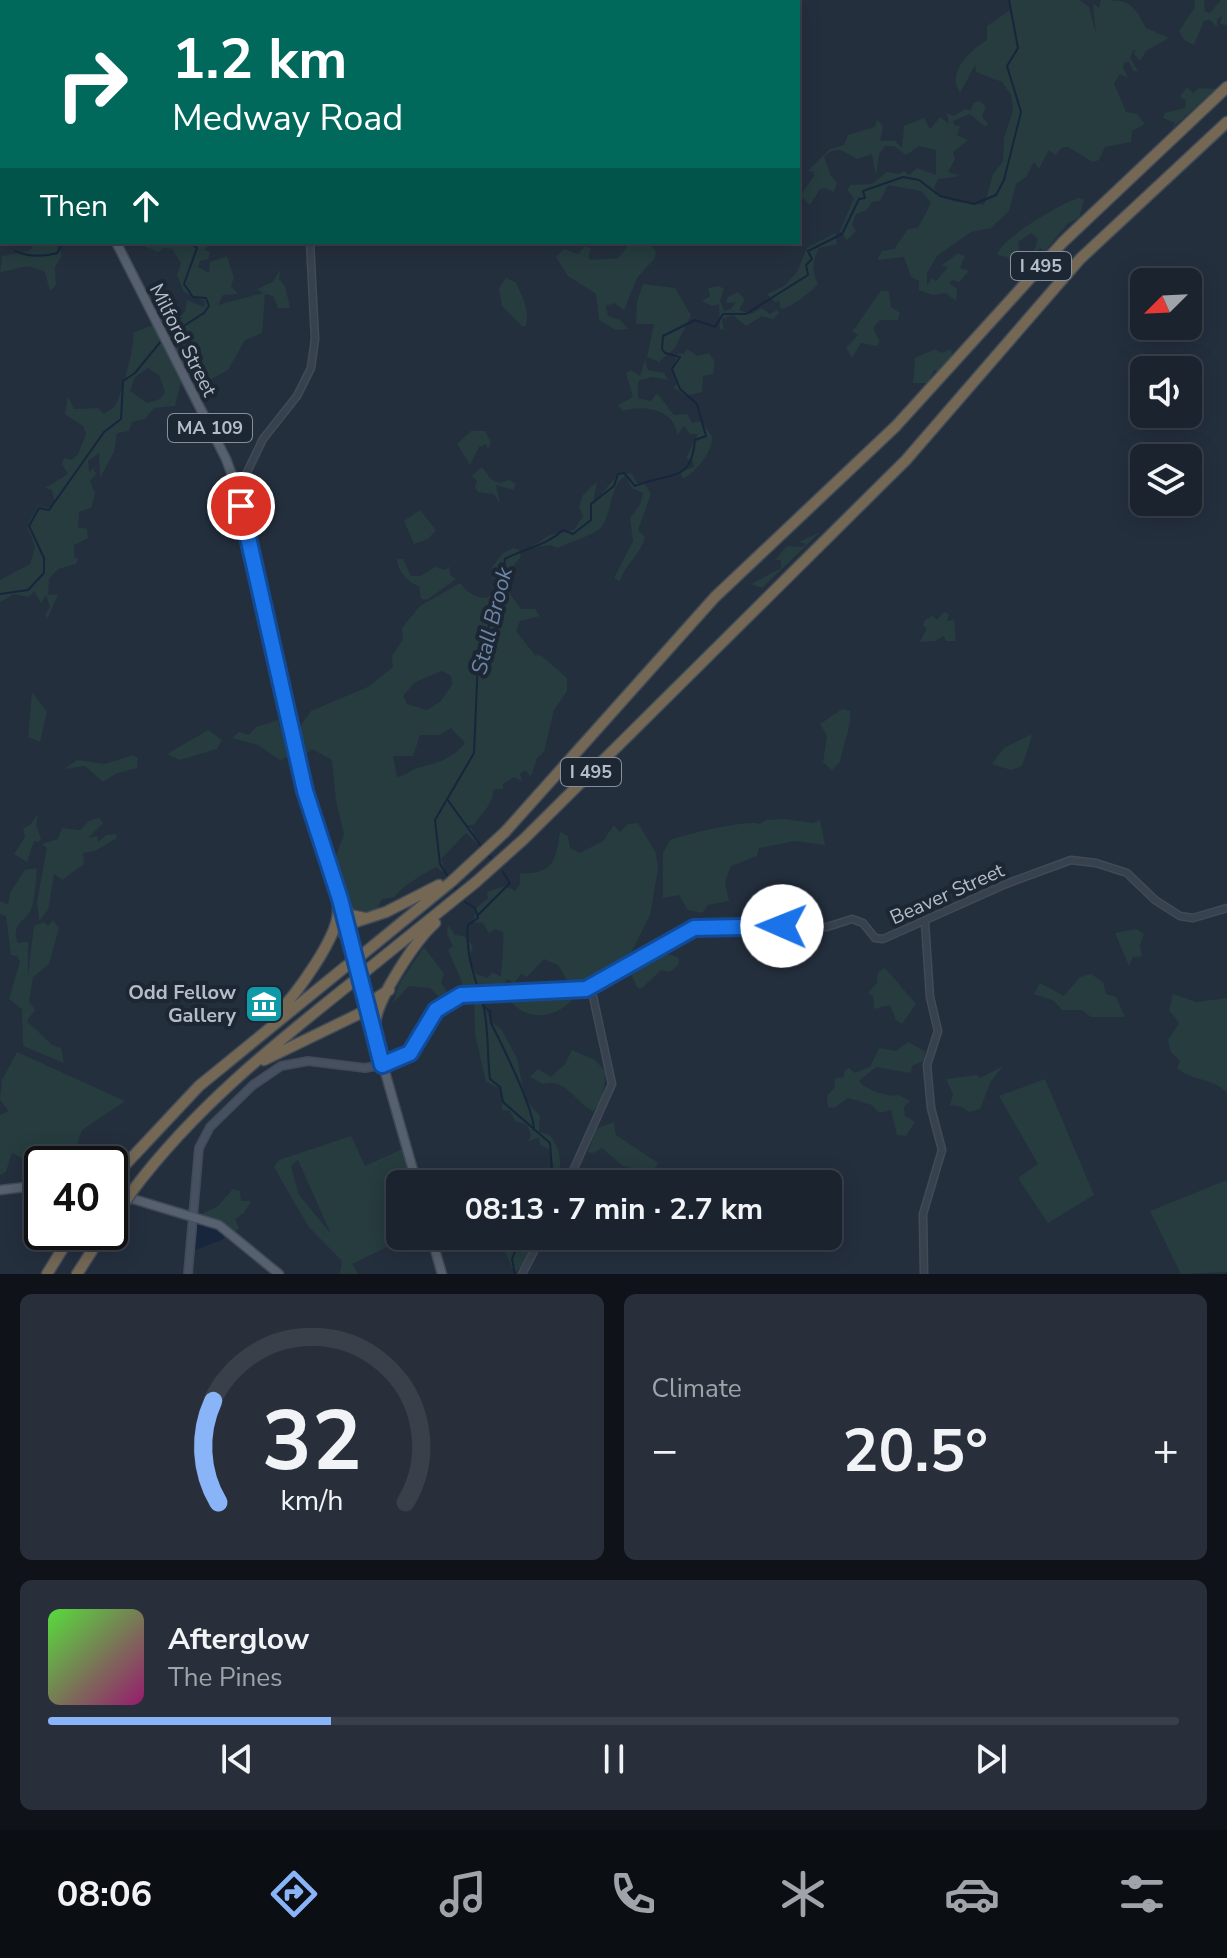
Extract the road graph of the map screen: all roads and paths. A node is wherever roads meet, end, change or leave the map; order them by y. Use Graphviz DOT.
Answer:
graph roads {
  1 [pos="1227,87"];
  2 [pos="1227,122"];
  3 [pos="117,244"];
  4 [pos="310,244"];
  5 [pos="238,491"];
  6 [pos="492,845"];
  7 [pos="497,864"];
  8 [pos="339,904"];
  9 [pos="1227,908"];
  10 [pos="375,916"];
  11 [pos="925,922"];
  12 [pos="347,932"];
  13 [pos="323,947"];
  14 [pos="591,987"];
  15 [pos="389,990"];
  16 [pos="366,1004"];
  17 [pos="336,1022"];
  18 [pos="374,1029"];
  19 [pos="227,1062"];
  20 [pos="382,1065"];
  21 [pos="214,1097"];
  22 [pos="128,1160"];
  23 [pos="413,1170"];
  24 [pos="573,1170"];
  25 [pos="24,1187"];
  26 [pos="0,1190"];
  27 [pos="128,1197"];
  28 [pos="128,1198"];
  29 [pos="193,1216"];
  30 [pos="62,1250"];
  31 [pos="92,1250"];
  32 [pos="435,1250"];
  33 [pos="535,1250"];
  34 [pos="47,1274"];
  35 [pos="77,1274"];
  36 [pos="188,1274"];
  37 [pos="279,1274"];
  38 [pos="442,1274"];
  39 [pos="522,1274"];
  40 [pos="924,1274"];
  1 -- 6 [label="highway, I 495"];
  2 -- 7 [label="highway, I 495"];
  3 -- 5 [label="main road, Milford Street / MA 109"];
  4 -- 5 [label="street"];
  5 -- 8 [label="main road, Milford Street / MA 109"];
  6 -- 10 [label="highway"];
  6 -- 19 [label="highway, I 495, bridge"];
  7 -- 15 [label="highway"];
  7 -- 21 [label="highway, I 495, bridge"];
  8 -- 10 [label="highway"];
  8 -- 12 [label="main road, MA 109"];
  8 -- 13 [label="highway"];
  9 -- 11 [label="street, Beaver Street"];
  10 -- 12 [label="highway"];
  11 -- 14 [label="street, Beaver Street"];
  11 -- 40 [label="street"];
  12 -- 13 [label="highway"];
  12 -- 16 [label="main road, MA 109"];
  13 -- 19 [label="highway"];
  14 -- 20 [label="street, Beaver Street"];
  14 -- 24 [label="street"];
  15 -- 16 [label="highway"];
  15 -- 18 [label="highway"];
  16 -- 17 [label="highway"];
  16 -- 18 [label="main road, MA 109"];
  17 -- 18 [label="highway"];
  17 -- 21 [label="highway"];
  18 -- 20 [label="main road, MA 109"];
  19 -- 22 [label="highway, I 495"];
  20 -- 23 [label="main road, MA 109"];
  20 -- 29 [label="main road, Beaver Street"];
  21 -- 28 [label="highway, I 495, bridge"];
  25 -- 26 [label="main road"];
  27 -- 29 [label="main road"];
  29 -- 36 [label="main road, Beaver Street"];
  29 -- 37 [label="main road"];
  30 -- 34 [label="highway"];
  31 -- 35 [label="highway"];
  32 -- 38 [label="main road"];
  33 -- 39 [label="street"];
}
